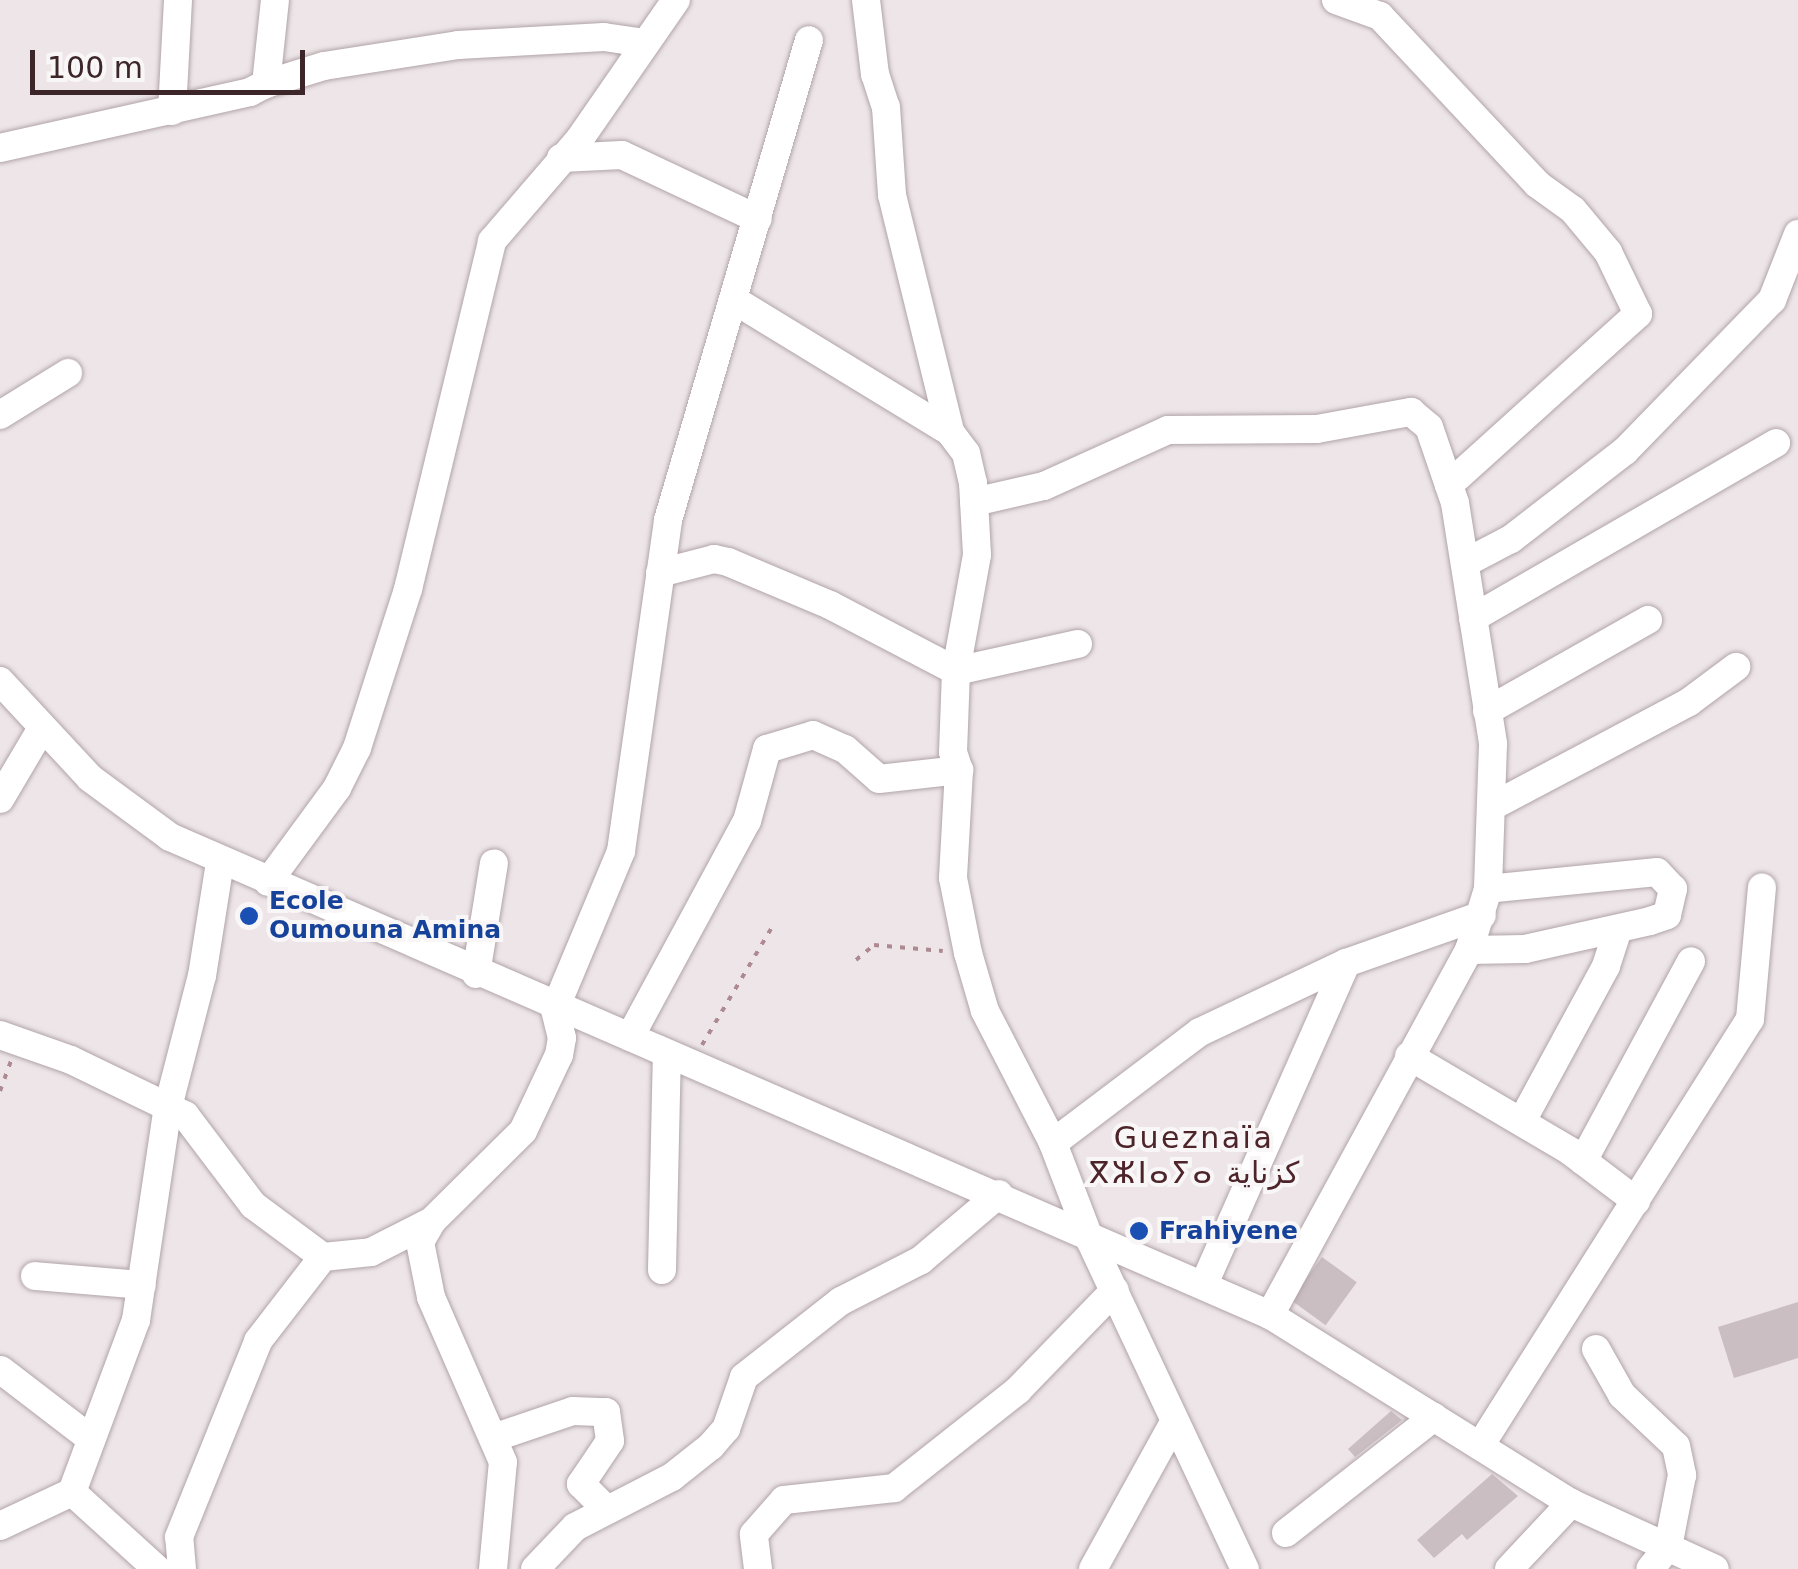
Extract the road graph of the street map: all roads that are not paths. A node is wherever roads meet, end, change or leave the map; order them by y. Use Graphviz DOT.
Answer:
graph roads {
  1 [pos="178,0"];
  2 [pos="274,0"];
  3 [pos="676,0"];
  4 [pos="866,0"];
  5 [pos="1336,0"];
  6 [pos="809,40"];
  7 [pos="644,43"];
  8 [pos="266,84"];
  9 [pos="172,112"];
  10 [pos="0,148"];
  11 [pos="561,158"];
  12 [pos="758,220"];
  13 [pos="1798,234"];
  14 [pos="734,300"];
  15 [pos="68,372"];
  16 [pos="0,415"];
  17 [pos="950,432"];
  18 [pos="1776,443"];
  19 [pos="1449,485"];
  20 [pos="974,502"];
  21 [pos="1464,563"];
  22 [pos="660,573"];
  23 [pos="1473,618"];
  24 [pos="1648,620"];
  25 [pos="1078,644"];
  26 [pos="1736,667"];
  27 [pos="956,671"];
  28 [pos="0,681"];
  29 [pos="1487,711"];
  30 [pos="42,728"];
  31 [pos="960,770"];
  32 [pos="0,798"];
  33 [pos="1490,806"];
  34 [pos="220,862"];
  35 [pos="494,863"];
  36 [pos="268,882"];
  37 [pos="1762,888"];
  38 [pos="1485,902"];
  39 [pos="1618,930"];
  40 [pos="1468,950"];
  41 [pos="1691,962"];
  42 [pos="1346,963"];
  43 [pos="476,974"];
  44 [pos="555,1009"];
  45 [pos="630,1036"];
  46 [pos="9,1038"];
  47 [pos="1408,1056"];
  48 [pos="678,1060"];
  49 [pos="168,1107"];
  50 [pos="1522,1121"];
  51 [pos="1052,1143"];
  52 [pos="1583,1161"];
  53 [pos="999,1194"];
  54 [pos="1636,1201"];
  55 [pos="432,1221"];
  56 [pos="1090,1240"];
  57 [pos="323,1257"];
  58 [pos="662,1270"];
  59 [pos="35,1276"];
  60 [pos="1204,1284"];
  61 [pos="142,1285"];
  62 [pos="1116,1290"];
  63 [pos="1270,1315"];
  64 [pos="1596,1349"];
  65 [pos="0,1370"];
  66 [pos="1434,1417"];
  67 [pos="1174,1422"];
  68 [pos="87,1436"];
  69 [pos="496,1438"];
  70 [pos="1480,1446"];
  71 [pos="72,1492"];
  72 [pos="1572,1504"];
  73 [pos="606,1510"];
  74 [pos="0,1526"];
  75 [pos="1286,1533"];
  76 [pos="1659,1558"];
  77 [pos="158,1569"];
  78 [pos="182,1569"];
  79 [pos="493,1569"];
  80 [pos="534,1569"];
  81 [pos="758,1569"];
  82 [pos="1093,1569"];
  83 [pos="1245,1569"];
  84 [pos="1509,1569"];
  85 [pos="1715,1569"];
  1 -- 9 [label="street"];
  2 -- 8 [label="street"];
  3 -- 7 [label="street"];
  4 -- 17 [label="street"];
  5 -- 19 [label="street"];
  6 -- 12 [label="street"];
  7 -- 8 [label="street"];
  7 -- 11 [label="street"];
  8 -- 9 [label="street"];
  9 -- 10 [label="street"];
  11 -- 12 [label="street"];
  11 -- 36 [label="street"];
  12 -- 14 [label="street"];
  13 -- 21 [label="street"];
  14 -- 17 [label="street"];
  14 -- 22 [label="street"];
  15 -- 16 [label="street"];
  17 -- 20 [label="street"];
  18 -- 23 [label="street"];
  19 -- 20 [label="street"];
  19 -- 21 [label="street"];
  20 -- 27 [label="street"];
  21 -- 23 [label="street"];
  22 -- 27 [label="street"];
  22 -- 44 [label="street"];
  23 -- 29 [label="street"];
  24 -- 29 [label="street"];
  25 -- 27 [label="street"];
  26 -- 33 [label="street"];
  27 -- 31 [label="street"];
  28 -- 30 [label="street"];
  29 -- 33 [label="street"];
  30 -- 32 [label="street"];
  30 -- 34 [label="street"];
  31 -- 45 [label="street"];
  31 -- 51 [label="street"];
  33 -- 38 [label="street"];
  34 -- 36 [label="street"];
  34 -- 49 [label="street"];
  35 -- 43 [label="street"];
  36 -- 43 [label="street"];
  37 -- 54 [label="street"];
  38 -- 39 [label="street"];
  38 -- 40 [label="street"];
  38 -- 42 [label="street"];
  39 -- 40 [label="street"];
  39 -- 50 [label="street"];
  40 -- 47 [label="street"];
  41 -- 52 [label="street"];
  42 -- 51 [label="street"];
  42 -- 60 [label="street"];
  43 -- 44 [label="street"];
  44 -- 45 [label="street"];
  44 -- 55 [label="street"];
  45 -- 48 [label="street"];
  46 -- 49 [label="street"];
  47 -- 50 [label="street"];
  47 -- 63 [label="street"];
  48 -- 53 [label="street"];
  48 -- 58 [label="street"];
  49 -- 57 [label="street"];
  49 -- 61 [label="street"];
  50 -- 52 [label="street"];
  51 -- 56 [label="street"];
  52 -- 54 [label="street"];
  53 -- 56 [label="street"];
  53 -- 73 [label="street"];
  54 -- 70 [label="street"];
  55 -- 57 [label="street"];
  55 -- 69 [label="street"];
  56 -- 60 [label="street"];
  56 -- 62 [label="street"];
  57 -- 78 [label="street"];
  59 -- 61 [label="street"];
  60 -- 63 [label="street"];
  61 -- 68 [label="street"];
  62 -- 67 [label="street"];
  62 -- 81 [label="street"];
  63 -- 66 [label="street"];
  64 -- 76 [label="street"];
  65 -- 68 [label="street"];
  66 -- 70 [label="street"];
  66 -- 75 [label="street"];
  67 -- 82 [label="street"];
  67 -- 83 [label="street"];
  68 -- 71 [label="street"];
  69 -- 73 [label="street"];
  69 -- 79 [label="street"];
  70 -- 72 [label="street"];
  71 -- 74 [label="street"];
  71 -- 77 [label="street"];
  72 -- 76 [label="street"];
  72 -- 84 [label="street"];
  73 -- 80 [label="street"];
  76 -- 85 [label="street"];
}
